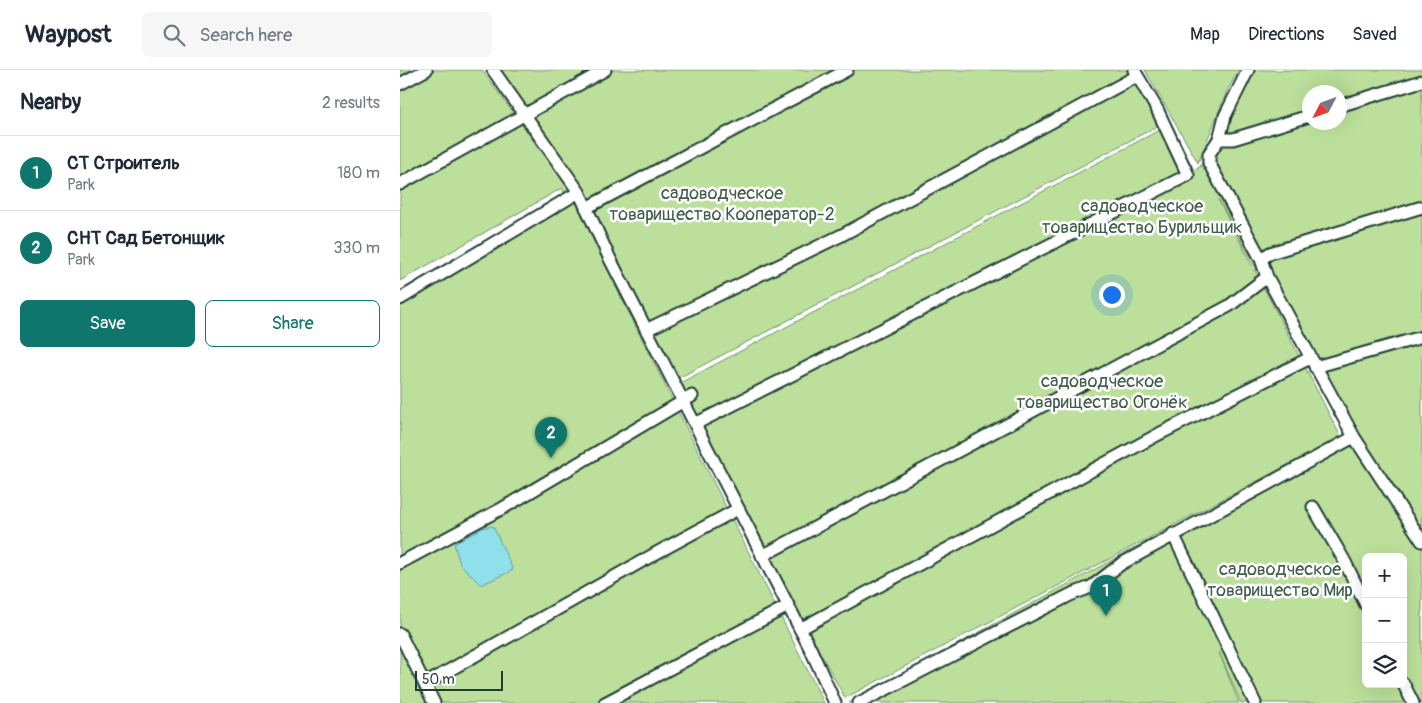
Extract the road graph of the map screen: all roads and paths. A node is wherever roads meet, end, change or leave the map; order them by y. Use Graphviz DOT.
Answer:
graph roads {
  1 [pos="426,70"];
  2 [pos="493,70"];
  3 [pos="605,70"];
  4 [pos="847,70"];
  5 [pos="1248,70"];
  6 [pos="1136,73"];
  7 [pos="1422,81"];
  8 [pos="400,84"];
  9 [pos="1347,104"];
  10 [pos="524,114"];
  11 [pos="1302,118"];
  12 [pos="1219,139"];
  13 [pos="400,184"];
  14 [pos="579,192"];
  15 [pos="1422,207"];
  16 [pos="586,208"];
  17 [pos="1261,258"];
  18 [pos="1267,276"];
  19 [pos="400,299"];
  20 [pos="646,330"];
  21 [pos="1422,337"];
  22 [pos="1312,362"];
  23 [pos="688,399"];
  24 [pos="695,424"];
  25 [pos="1354,437"];
  26 [pos="1313,506"];
  27 [pos="738,509"];
  28 [pos="1173,534"];
  29 [pos="1422,541"];
  30 [pos="762,556"];
  31 [pos="400,563"];
  32 [pos="1363,598"];
  33 [pos="788,606"];
  34 [pos="800,629"];
  35 [pos="400,634"];
  36 [pos="425,684"];
  37 [pos="1406,688"];
  38 [pos="434,703"];
  39 [pos="605,703"];
  40 [pos="835,703"];
  41 [pos="859,703"];
  42 [pos="1255,703"];
  43 [pos="1413,703"];
  1 -- 8 [label="street"];
  2 -- 10 [label="street"];
  3 -- 10 [label="street"];
  4 -- 16 [label="street"];
  5 -- 12 [label="street"];
  6 -- 20 [label="street"];
  6 -- 24 [label="street"];
  7 -- 9 [label="street"];
  10 -- 13 [label="street"];
  10 -- 14 [label="street"];
  11 -- 12 [label="street"];
  12 -- 17 [label="street"];
  14 -- 16 [label="street"];
  14 -- 19 [label="street"];
  15 -- 17 [label="street"];
  16 -- 20 [label="street"];
  17 -- 18 [label="street"];
  18 -- 22 [label="street"];
  18 -- 30 [label="street"];
  20 -- 23 [label="street"];
  21 -- 22 [label="street"];
  22 -- 25 [label="street"];
  22 -- 34 [label="street"];
  23 -- 24 [label="street"];
  23 -- 31 [label="street"];
  24 -- 27 [label="street"];
  25 -- 28 [label="street"];
  25 -- 29 [label="street"];
  26 -- 32 [label="street"];
  27 -- 30 [label="street"];
  27 -- 36 [label="street"];
  28 -- 41 [label="street"];
  28 -- 42 [label="street"];
  30 -- 33 [label="street"];
  33 -- 34 [label="street"];
  33 -- 39 [label="street"];
  34 -- 40 [label="street"];
  35 -- 36 [label="street"];
  36 -- 38 [label="street"];
  37 -- 43 [label="street"];
}
